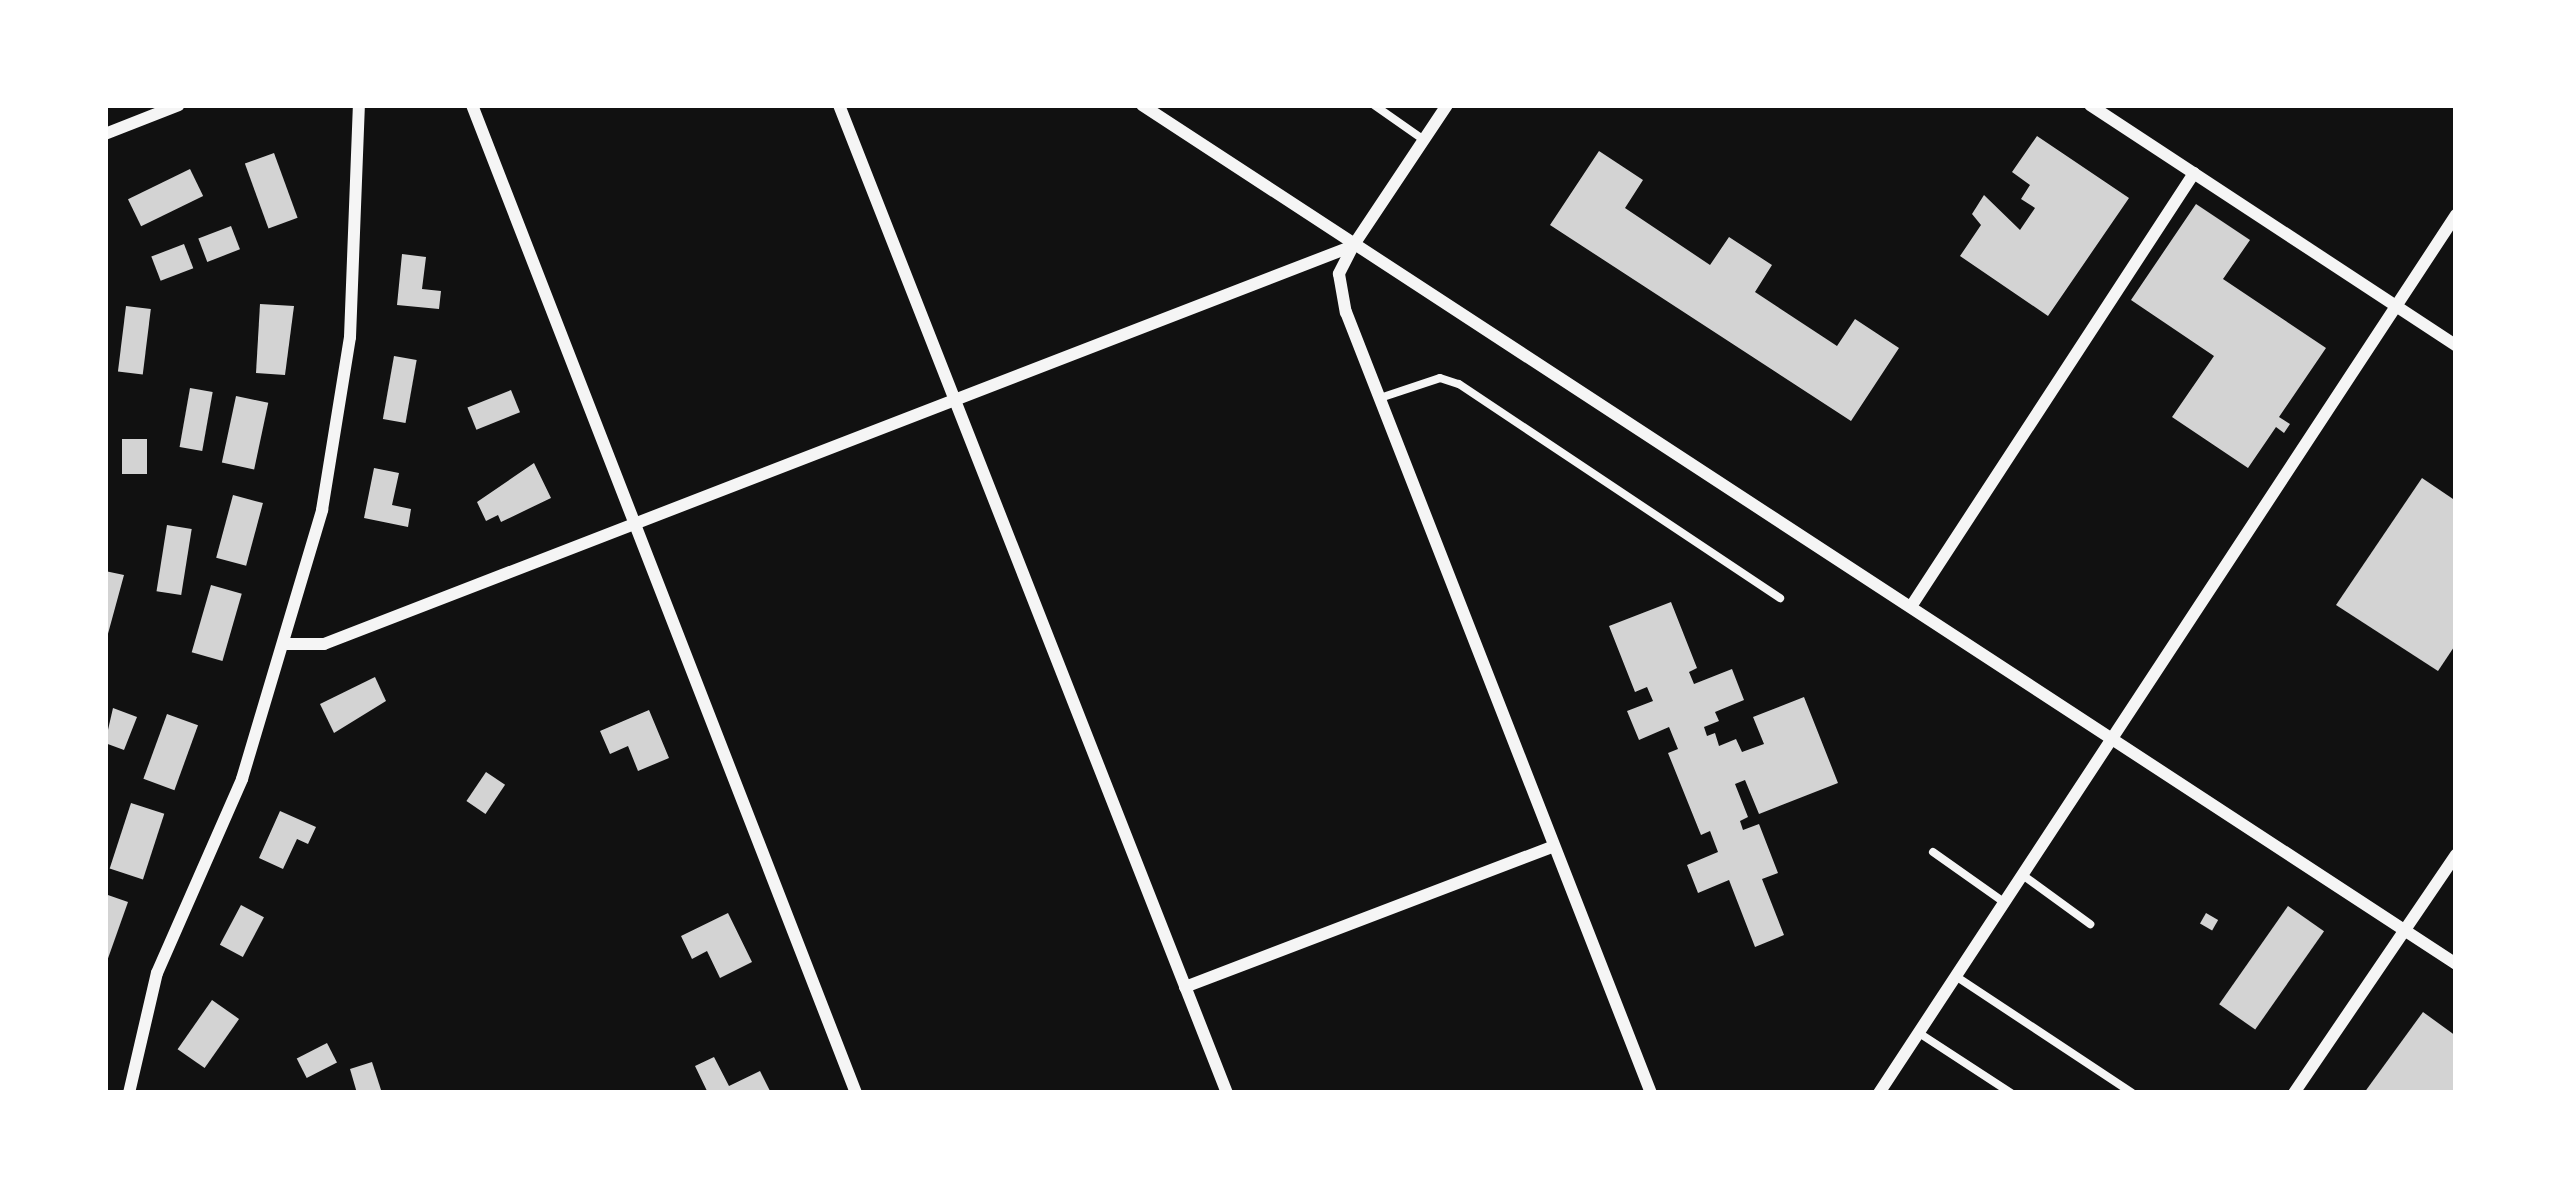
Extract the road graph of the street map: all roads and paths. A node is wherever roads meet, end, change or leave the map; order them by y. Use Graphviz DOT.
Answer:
graph roads {
  1 [pos="179,105"];
  2 [pos="359,105"];
  3 [pos="472,105"];
  4 [pos="839,105"];
  5 [pos="1142,105"];
  6 [pos="1374,105"];
  7 [pos="1447,105"];
  8 [pos="2090,105"];
  9 [pos="105,134"];
  10 [pos="1424,140"];
  11 [pos="2194,173"];
  12 [pos="2456,215"];
  13 [pos="1353,246"];
  14 [pos="2397,306"];
  15 [pos="2456,345"];
  16 [pos="1379,399"];
  17 [pos="954,400"];
  18 [pos="636,523"];
  19 [pos="1780,598"];
  20 [pos="1912,605"];
  21 [pos="286,644"];
  22 [pos="2115,739"];
  23 [pos="1552,847"];
  24 [pos="1933,852"];
  25 [pos="2456,855"];
  26 [pos="2024,876"];
  27 [pos="2006,903"];
  28 [pos="2090,924"];
  29 [pos="2406,930"];
  30 [pos="2456,964"];
  31 [pos="1957,977"];
  32 [pos="1185,987"];
  33 [pos="1919,1033"];
  34 [pos="129,1093"];
  35 [pos="856,1093"];
  36 [pos="1227,1093"];
  37 [pos="1651,1093"];
  38 [pos="1879,1093"];
  39 [pos="2011,1093"];
  40 [pos="2132,1093"];
  41 [pos="2294,1093"];
  1 -- 9 [label="street"];
  2 -- 21 [label="street"];
  3 -- 18 [label="street"];
  4 -- 17 [label="street"];
  5 -- 13 [label="street"];
  6 -- 10 [label="lane"];
  7 -- 10 [label="street"];
  8 -- 11 [label="street"];
  10 -- 13 [label="street"];
  11 -- 14 [label="street"];
  11 -- 20 [label="street"];
  12 -- 14 [label="street"];
  13 -- 16 [label="street"];
  13 -- 17 [label="street"];
  13 -- 20 [label="street"];
  14 -- 15 [label="street"];
  14 -- 22 [label="street"];
  16 -- 19 [label="lane"];
  16 -- 23 [label="street"];
  17 -- 18 [label="street"];
  17 -- 32 [label="street"];
  18 -- 21 [label="street"];
  18 -- 35 [label="street"];
  20 -- 22 [label="street"];
  21 -- 34 [label="street"];
  22 -- 26 [label="street"];
  22 -- 29 [label="street"];
  23 -- 32 [label="street"];
  23 -- 37 [label="street"];
  24 -- 27 [label="lane"];
  25 -- 29 [label="street"];
  26 -- 27 [label="street"];
  26 -- 28 [label="lane"];
  27 -- 31 [label="street"];
  29 -- 30 [label="street"];
  29 -- 41 [label="street"];
  31 -- 33 [label="street"];
  31 -- 40 [label="lane"];
  32 -- 36 [label="street"];
  33 -- 38 [label="street"];
  33 -- 39 [label="lane"];
}
